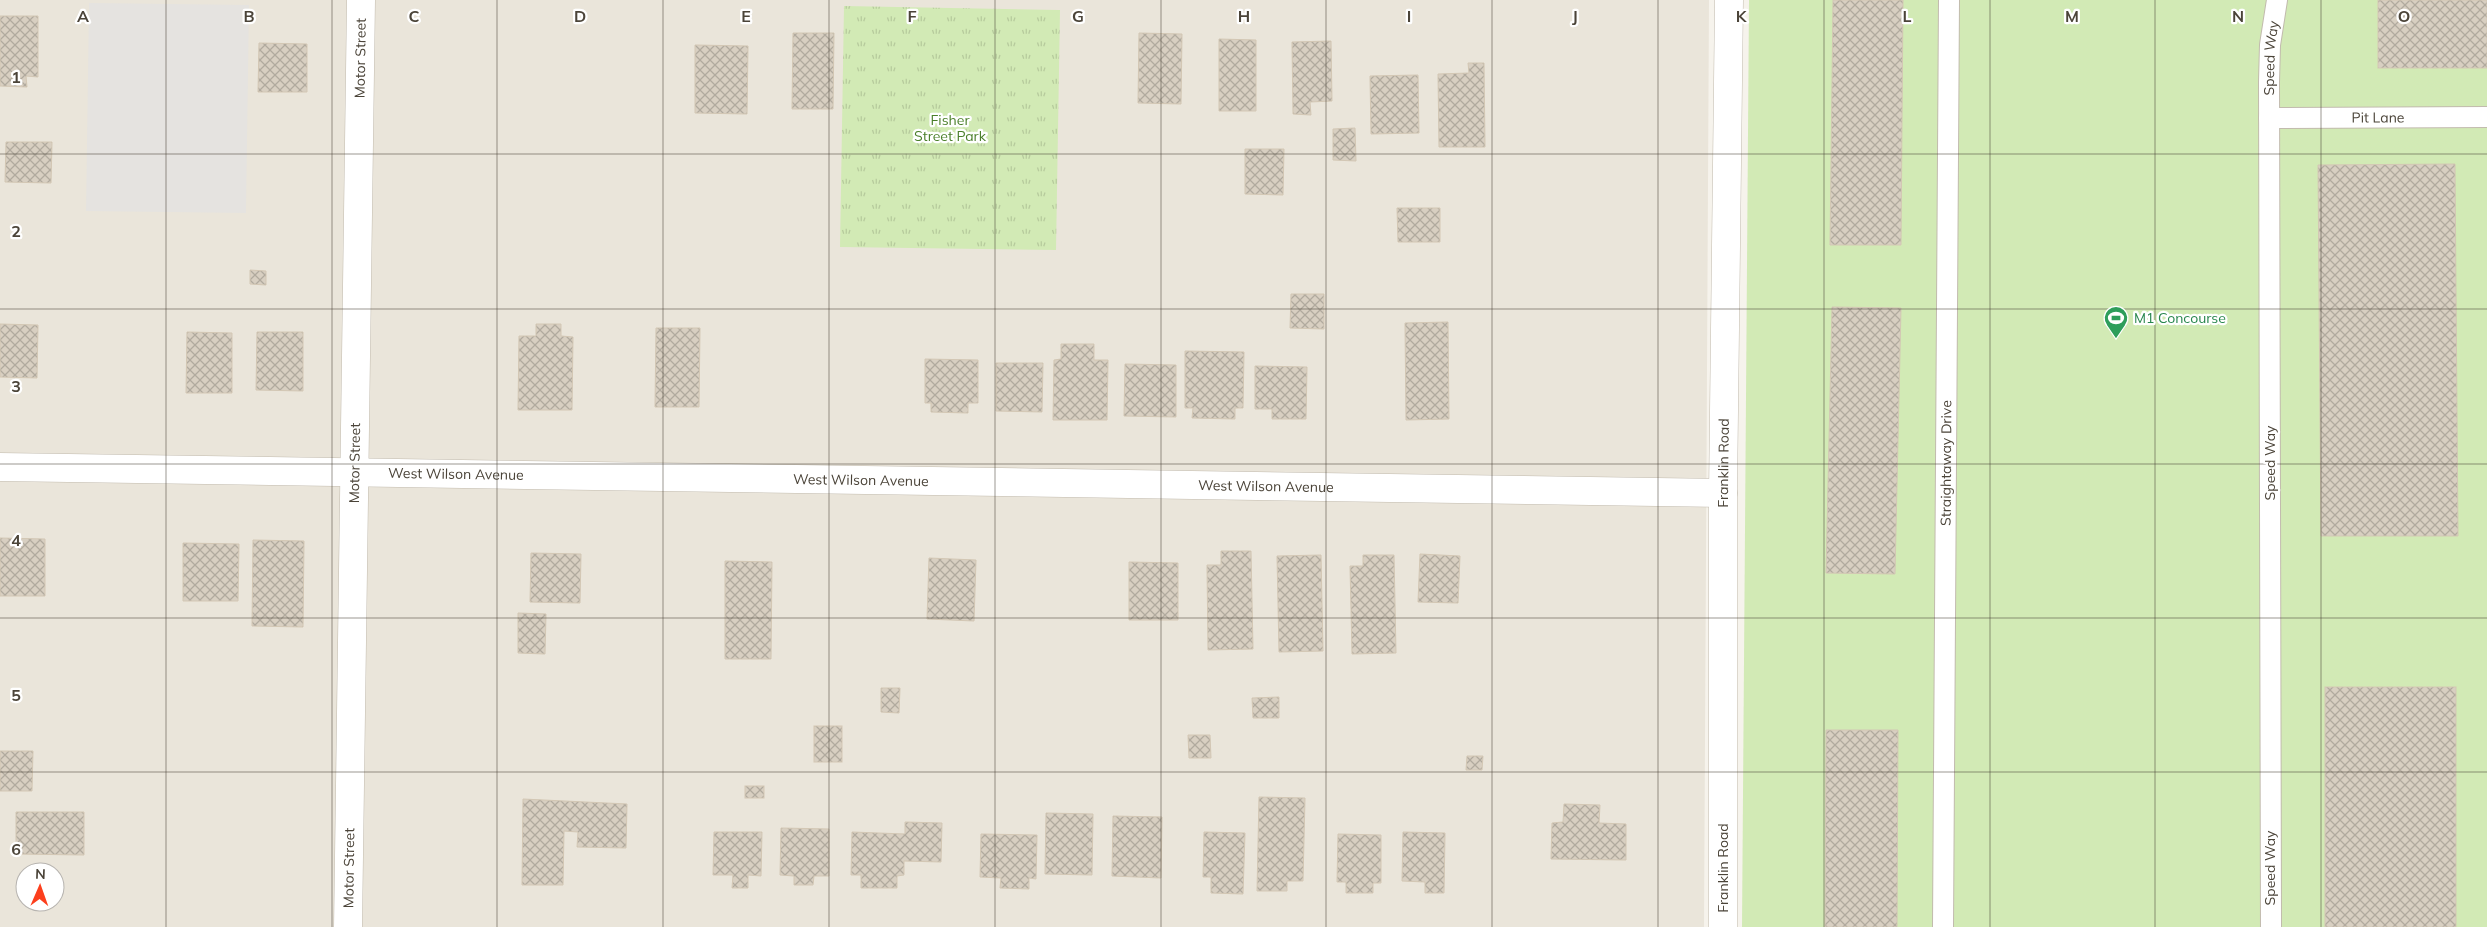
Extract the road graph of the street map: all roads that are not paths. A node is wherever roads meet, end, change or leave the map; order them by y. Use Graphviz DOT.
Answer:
graph roads {
  1 [pos="361,0"];
  2 [pos="1729,0"];
  3 [pos="1949,0"];
  4 [pos="2277,0"];
  5 [pos="2487,117"];
  6 [pos="2269,118"];
  7 [pos="0,467"];
  8 [pos="355,472"];
  9 [pos="1723,493"];
  10 [pos="348,927"];
  11 [pos="1723,927"];
  12 [pos="1943,927"];
  13 [pos="2271,927"];
  1 -- 8 [label="street, Motor Street"];
  2 -- 9 [label="street, Franklin Road"];
  3 -- 12 [label="lane, Straightaway Drive"];
  4 -- 6 [label="lane, Speed Way"];
  5 -- 6 [label="lane, Pit Lane"];
  6 -- 13 [label="lane, Speed Way"];
  7 -- 8 [label="street, West Wilson Avenue"];
  8 -- 9 [label="street, West Wilson Avenue"];
  8 -- 10 [label="street, Motor Street"];
  9 -- 11 [label="street, Franklin Road"];
}
